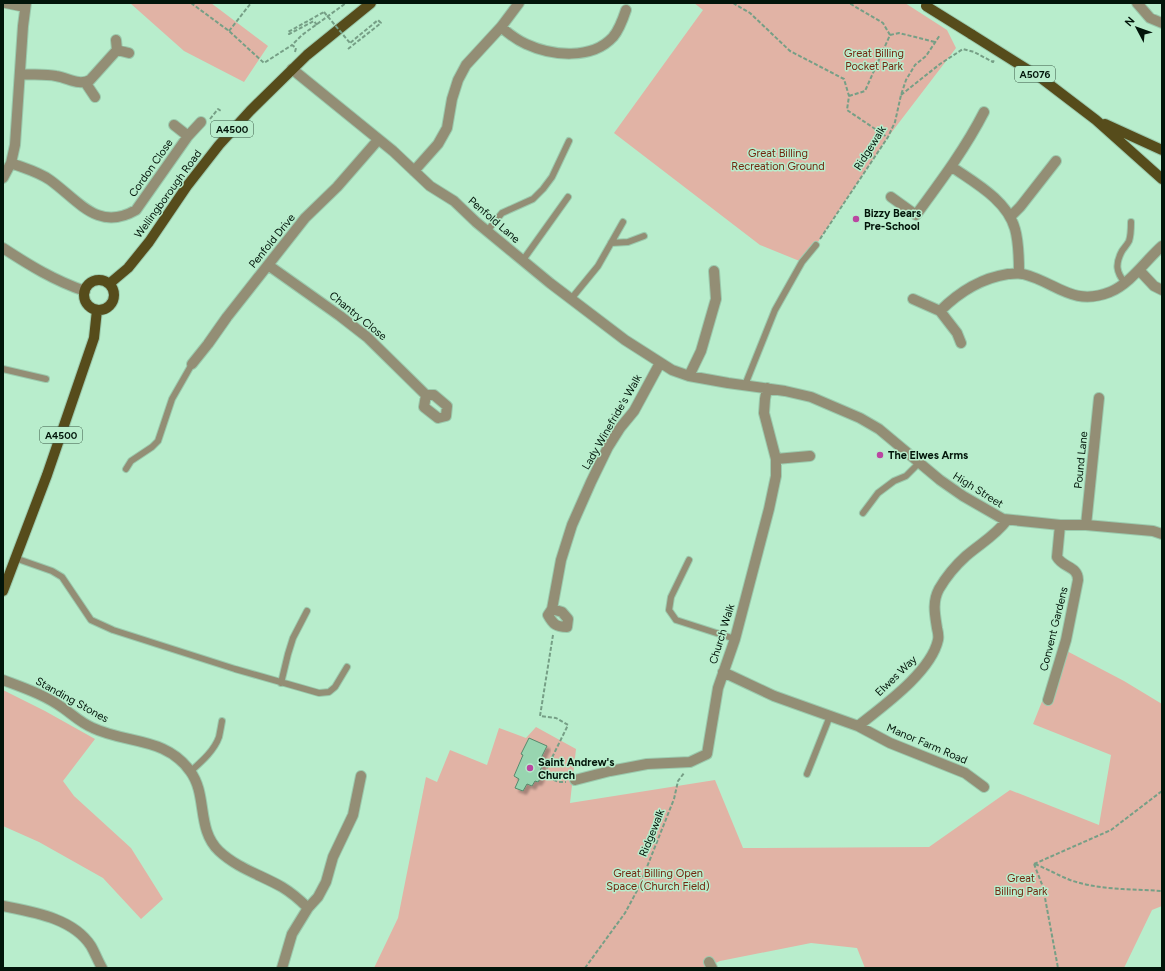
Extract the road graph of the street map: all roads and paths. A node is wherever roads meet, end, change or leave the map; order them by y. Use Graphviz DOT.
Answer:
graph roads {
  1 [pos="6,3"];
  2 [pos="192,3"];
  3 [pos="251,3"];
  4 [pos="346,3"];
  5 [pos="371,3"];
  6 [pos="519,3"];
  7 [pos="733,3"];
  8 [pos="849,3"];
  9 [pos="1137,3"];
  10 [pos="924,4"];
  11 [pos="26,5"];
  12 [pos="626,10"];
  13 [pos="1162,23"];
  14 [pos="317,25"];
  15 [pos="501,27"];
  16 [pos="229,31"];
  17 [pos="890,35"];
  18 [pos="940,35"];
  19 [pos="935,42"];
  20 [pos="292,45"];
  21 [pos="348,49"];
  22 [pos="1000,52"];
  23 [pos="130,53"];
  24 [pos="292,69"];
  25 [pos="21,74"];
  26 [pos="86,82"];
  27 [pos="900,95"];
  28 [pos="849,96"];
  29 [pos="94,97"];
  30 [pos="984,112"];
  31 [pos="1096,120"];
  32 [pos="201,122"];
  33 [pos="174,125"];
  34 [pos="188,136"];
  35 [pos="888,137"];
  36 [pos="378,140"];
  37 [pos="569,141"];
  38 [pos="1162,150"];
  39 [pos="1056,161"];
  40 [pos="11,163"];
  41 [pos="952,167"];
  42 [pos="414,171"];
  43 [pos="3,178"];
  44 [pos="1162,179"];
  45 [pos="568,197"];
  46 [pos="891,197"];
  47 [pos="1010,216"];
  48 [pos="623,222"];
  49 [pos="1131,222"];
  50 [pos="487,230"];
  51 [pos="644,236"];
  52 [pos="1162,240"];
  53 [pos="611,243"];
  54 [pos="816,244"];
  55 [pos="3,248"];
  56 [pos="1158,249"];
  57 [pos="523,260"];
  58 [pos="268,265"];
  59 [pos="1138,270"];
  60 [pos="714,271"];
  61 [pos="1019,273"];
  62 [pos="1125,283"];
  63 [pos="109,284"];
  64 [pos="1162,290"];
  65 [pos="85,291"];
  66 [pos="571,299"];
  67 [pos="913,300"];
  68 [pos="97,310"];
  69 [pos="940,311"];
  70 [pos="961,343"];
  71 [pos="660,363"];
  72 [pos="192,364"];
  73 [pos="3,369"];
  74 [pos="689,376"];
  75 [pos="46,379"];
  76 [pos="745,385"];
  77 [pos="767,388"];
  78 [pos="426,394"];
  79 [pos="1099,398"];
  80 [pos="810,456"];
  81 [pos="776,459"];
  82 [pos="919,463"];
  83 [pos="126,469"];
  84 [pos="863,513"];
  85 [pos="1007,520"];
  86 [pos="1060,525"];
  87 [pos="1086,525"];
  88 [pos="1161,532"];
  89 [pos="15,558"];
  90 [pos="689,560"];
  91 [pos="3,590"];
  92 [pos="552,609"];
  93 [pos="307,611"];
  94 [pos="554,624"];
  95 [pos="735,638"];
  96 [pos="346,667"];
  97 [pos="723,672"];
  98 [pos="3,680"];
  99 [pos="281,683"];
  100 [pos="1048,700"];
  101 [pos="830,716"];
  102 [pos="222,722"];
  103 [pos="858,726"];
  104 [pos="690,762"];
  105 [pos="191,771"];
  106 [pos="807,774"];
  107 [pos="361,776"];
  108 [pos="575,780"];
  109 [pos="984,786"];
  110 [pos="1162,791"];
  111 [pos="1034,864"];
  112 [pos="1162,891"];
  113 [pos="3,906"];
  114 [pos="308,908"];
  115 [pos="102,968"];
  116 [pos="282,968"];
  117 [pos="585,968"];
  118 [pos="1058,968"];
  1 -- 11 [label="street"];
  2 -- 16 [label="path"];
  3 -- 16 [label="path"];
  4 -- 14 [label="path"];
  5 -- 24 [label="main road, Wellingborough Road / A4500"];
  6 -- 15 [label="street"];
  7 -- 28 [label="path"];
  8 -- 17 [label="path"];
  9 -- 13 [label="street"];
  10 -- 22 [label="main road, A5076, bridge"];
  11 -- 25 [label="street"];
  12 -- 15 [label="street"];
  14 -- 20 [label="path"];
  14 -- 21 [label="path, bridge"];
  15 -- 42 [label="street"];
  16 -- 20 [label="path"];
  17 -- 19 [label="path"];
  17 -- 28 [label="path"];
  18 -- 19 [label="path, Ridgewalk"];
  19 -- 27 [label="path, Ridgewalk"];
  20 -- 24 [label="path"];
  22 -- 27 [label="path"];
  22 -- 31 [label="main road, A5076"];
  23 -- 26 [label="street"];
  24 -- 36 [label="street, Penfold Lane"];
  24 -- 63 [label="main road, Wellingborough Road / A4500"];
  25 -- 26 [label="street"];
  25 -- 40 [label="street"];
  26 -- 29 [label="street"];
  27 -- 35 [label="path, Ridgewalk"];
  28 -- 35 [label="path"];
  30 -- 41 [label="street"];
  31 -- 38 [label="main road, A5076"];
  31 -- 44 [label="main road, A5076"];
  32 -- 34 [label="street, Cordon Close"];
  33 -- 34 [label="street"];
  34 -- 40 [label="street, Cordon Close"];
  35 -- 54 [label="path, Ridgewalk"];
  36 -- 42 [label="street, Penfold Lane"];
  36 -- 58 [label="street, Penfold Drive"];
  37 -- 50 [label="lane"];
  39 -- 47 [label="street"];
  40 -- 43 [label="street"];
  41 -- 46 [label="street"];
  41 -- 47 [label="street"];
  42 -- 50 [label="street, Penfold Lane"];
  45 -- 57 [label="lane"];
  47 -- 61 [label="street"];
  48 -- 53 [label="lane"];
  49 -- 62 [label="lane"];
  50 -- 57 [label="street, Penfold Lane"];
  51 -- 53 [label="lane"];
  52 -- 56 [label="street"];
  53 -- 66 [label="lane"];
  54 -- 76 [label="lane"];
  55 -- 65 [label="street"];
  56 -- 59 [label="street"];
  57 -- 66 [label="street, Penfold Lane"];
  58 -- 72 [label="street, Penfold Drive"];
  58 -- 78 [label="street, Chantry Close"];
  59 -- 62 [label="street"];
  59 -- 64 [label="street"];
  60 -- 74 [label="street"];
  61 -- 62 [label="street"];
  61 -- 69 [label="street"];
  63 -- 65 [label="main road"];
  63 -- 68 [label="main road"];
  65 -- 68 [label="main road"];
  66 -- 71 [label="street, Penfold Lane"];
  67 -- 69 [label="street"];
  68 -- 89 [label="main road, A4500"];
  69 -- 70 [label="street"];
  71 -- 74 [label="street, Penfold Lane"];
  71 -- 92 [label="street, Lady Winefride's Walk"];
  72 -- 83 [label="lane"];
  73 -- 75 [label="lane"];
  74 -- 76 [label="street, High Street"];
  76 -- 77 [label="street, High Street"];
  77 -- 81 [label="street, Church Walk"];
  77 -- 82 [label="street, High Street"];
  79 -- 87 [label="street, Pound Lane"];
  80 -- 81 [label="street"];
  81 -- 95 [label="street, Church Walk"];
  82 -- 84 [label="lane"];
  82 -- 85 [label="street, High Street"];
  85 -- 86 [label="street, High Street"];
  85 -- 103 [label="street, Elwes Way"];
  86 -- 87 [label="street, High Street"];
  86 -- 100 [label="street, Convent Gardens"];
  87 -- 88 [label="street, High Street"];
  89 -- 91 [label="main road, A4500"];
  89 -- 99 [label="lane"];
  90 -- 95 [label="lane"];
  92 -- 94 [label="street, Lady Winefride's Walk"];
  92 -- 94 [label="street"];
  93 -- 99 [label="lane"];
  94 -- 108 [label="path"];
  95 -- 97 [label="street, Church Walk"];
  96 -- 99 [label="lane"];
  97 -- 101 [label="street"];
  97 -- 104 [label="street, Church Walk"];
  98 -- 105 [label="street, Standing Stones"];
  101 -- 103 [label="street"];
  101 -- 106 [label="lane"];
  102 -- 105 [label="lane"];
  103 -- 109 [label="street, Manor Farm Road"];
  104 -- 108 [label="street, Church Walk"];
  104 -- 117 [label="path, Ridgewalk"];
  105 -- 114 [label="street, Standing Stones"];
  107 -- 114 [label="street"];
  110 -- 111 [label="path"];
  111 -- 112 [label="path"];
  111 -- 118 [label="path"];
  113 -- 115 [label="street"];
  114 -- 116 [label="street"];
}
